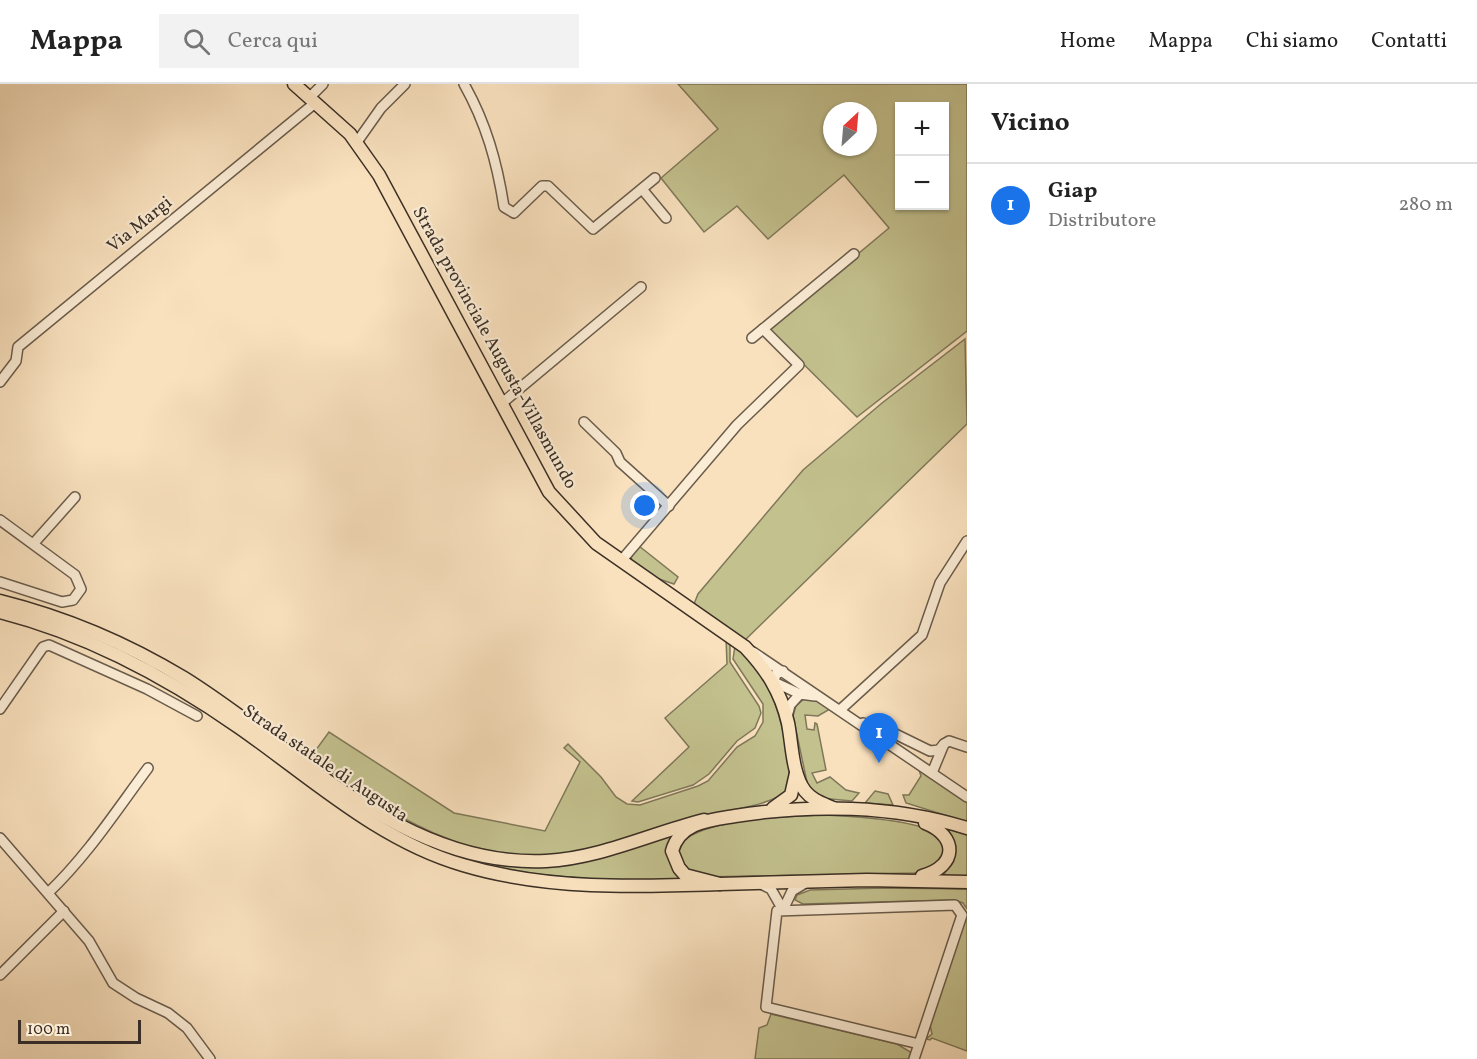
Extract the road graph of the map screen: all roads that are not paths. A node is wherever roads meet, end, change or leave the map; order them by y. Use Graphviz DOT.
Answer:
graph roads {
  1 [pos="294,84"];
  2 [pos="323,84"];
  3 [pos="405,84"];
  4 [pos="464,84"];
  5 [pos="312,100"];
  6 [pos="357,142"];
  7 [pos="655,178"];
  8 [pos="642,189"];
  9 [pos="666,218"];
  10 [pos="854,254"];
  11 [pos="641,287"];
  12 [pos="763,329"];
  13 [pos="752,338"];
  14 [pos="0,382"];
  15 [pos="501,404"];
  16 [pos="584,422"];
  17 [pos="75,497"];
  18 [pos="669,506"];
  19 [pos="0,520"];
  20 [pos="967,541"];
  21 [pos="34,543"];
  22 [pos="621,561"];
  23 [pos="0,582"];
  24 [pos="0,601"];
  25 [pos="0,612"];
  26 [pos="745,647"];
  27 [pos="783,671"];
  28 [pos="774,682"];
  29 [pos="800,694"];
  30 [pos="820,697"];
  31 [pos="0,709"];
  32 [pos="840,710"];
  33 [pos="197,716"];
  34 [pos="787,720"];
  35 [pos="856,721"];
  36 [pos="944,744"];
  37 [pos="967,747"];
  38 [pos="148,768"];
  39 [pos="797,769"];
  40 [pos="932,773"];
  41 [pos="967,797"];
  42 [pos="833,808"];
  43 [pos="770,810"];
  44 [pos="907,815"];
  45 [pos="704,820"];
  46 [pos="967,828"];
  47 [pos="0,838"];
  48 [pos="906,880"];
  49 [pos="807,882"];
  50 [pos="967,882"];
  51 [pos="759,883"];
  52 [pos="720,884"];
  53 [pos="48,893"];
  54 [pos="783,910"];
  55 [pos="64,911"];
  56 [pos="0,975"];
  57 [pos="919,1044"];
  58 [pos="210,1059"];
  59 [pos="914,1059"];
  1 -- 5 [label="main road, Strada provinciale Augusta-Villasmundo"];
  2 -- 5 [label="street, Via Margi"];
  3 -- 6 [label="street"];
  4 -- 8 [label="street"];
  5 -- 6 [label="main road, Strada provinciale Augusta-Villasmundo"];
  5 -- 14 [label="street, Via Margi"];
  6 -- 15 [label="main road, Strada provinciale Augusta-Villasmundo"];
  7 -- 8 [label="street"];
  8 -- 9 [label="street"];
  10 -- 12 [label="street"];
  11 -- 15 [label="street"];
  12 -- 13 [label="street"];
  12 -- 18 [label="street"];
  15 -- 22 [label="main road, Strada provinciale Augusta-Villasmundo"];
  16 -- 18 [label="street"];
  17 -- 21 [label="street"];
  18 -- 22 [label="street"];
  19 -- 21 [label="street"];
  20 -- 32 [label="street"];
  21 -- 23 [label="street"];
  22 -- 26 [label="main road, Strada provinciale Augusta-Villasmundo"];
  24 -- 45 [label="main road, Strada statale di Augusta"];
  25 -- 52 [label="main road, Strada statale di Augusta"];
  26 -- 27 [label="street"];
  26 -- 28 [label="main road, Strada provinciale Augusta-Villasmundo"];
  27 -- 28 [label="street"];
  27 -- 30 [label="street"];
  28 -- 29 [label="street"];
  28 -- 34 [label="main road, Strada provinciale Augusta-Villasmundo"];
  29 -- 30 [label="street"];
  29 -- 34 [label="street"];
  30 -- 32 [label="street"];
  31 -- 33 [label="street"];
  32 -- 35 [label="street"];
  34 -- 39 [label="main road, Strada provinciale Augusta-Villasmundo"];
  35 -- 36 [label="street"];
  35 -- 40 [label="street"];
  36 -- 37 [label="street"];
  36 -- 40 [label="street"];
  38 -- 53 [label="street"];
  39 -- 42 [label="main road, Strada provinciale Augusta-Villasmundo"];
  39 -- 43 [label="main road"];
  40 -- 41 [label="street"];
  42 -- 43 [label="main road, Strada statale di Augusta"];
  42 -- 44 [label="main road, Strada statale di Augusta"];
  43 -- 45 [label="main road, Strada statale di Augusta"];
  44 -- 46 [label="main road"];
  44 -- 48 [label="main road"];
  45 -- 52 [label="main road"];
  47 -- 53 [label="street"];
  48 -- 49 [label="main road"];
  48 -- 50 [label="main road"];
  49 -- 51 [label="main road"];
  49 -- 54 [label="street"];
  51 -- 52 [label="main road"];
  51 -- 54 [label="street"];
  53 -- 55 [label="street"];
  54 -- 57 [label="street"];
  54 -- 57 [label="street"];
  55 -- 56 [label="street"];
  55 -- 58 [label="street"];
  57 -- 59 [label="street"];
}
